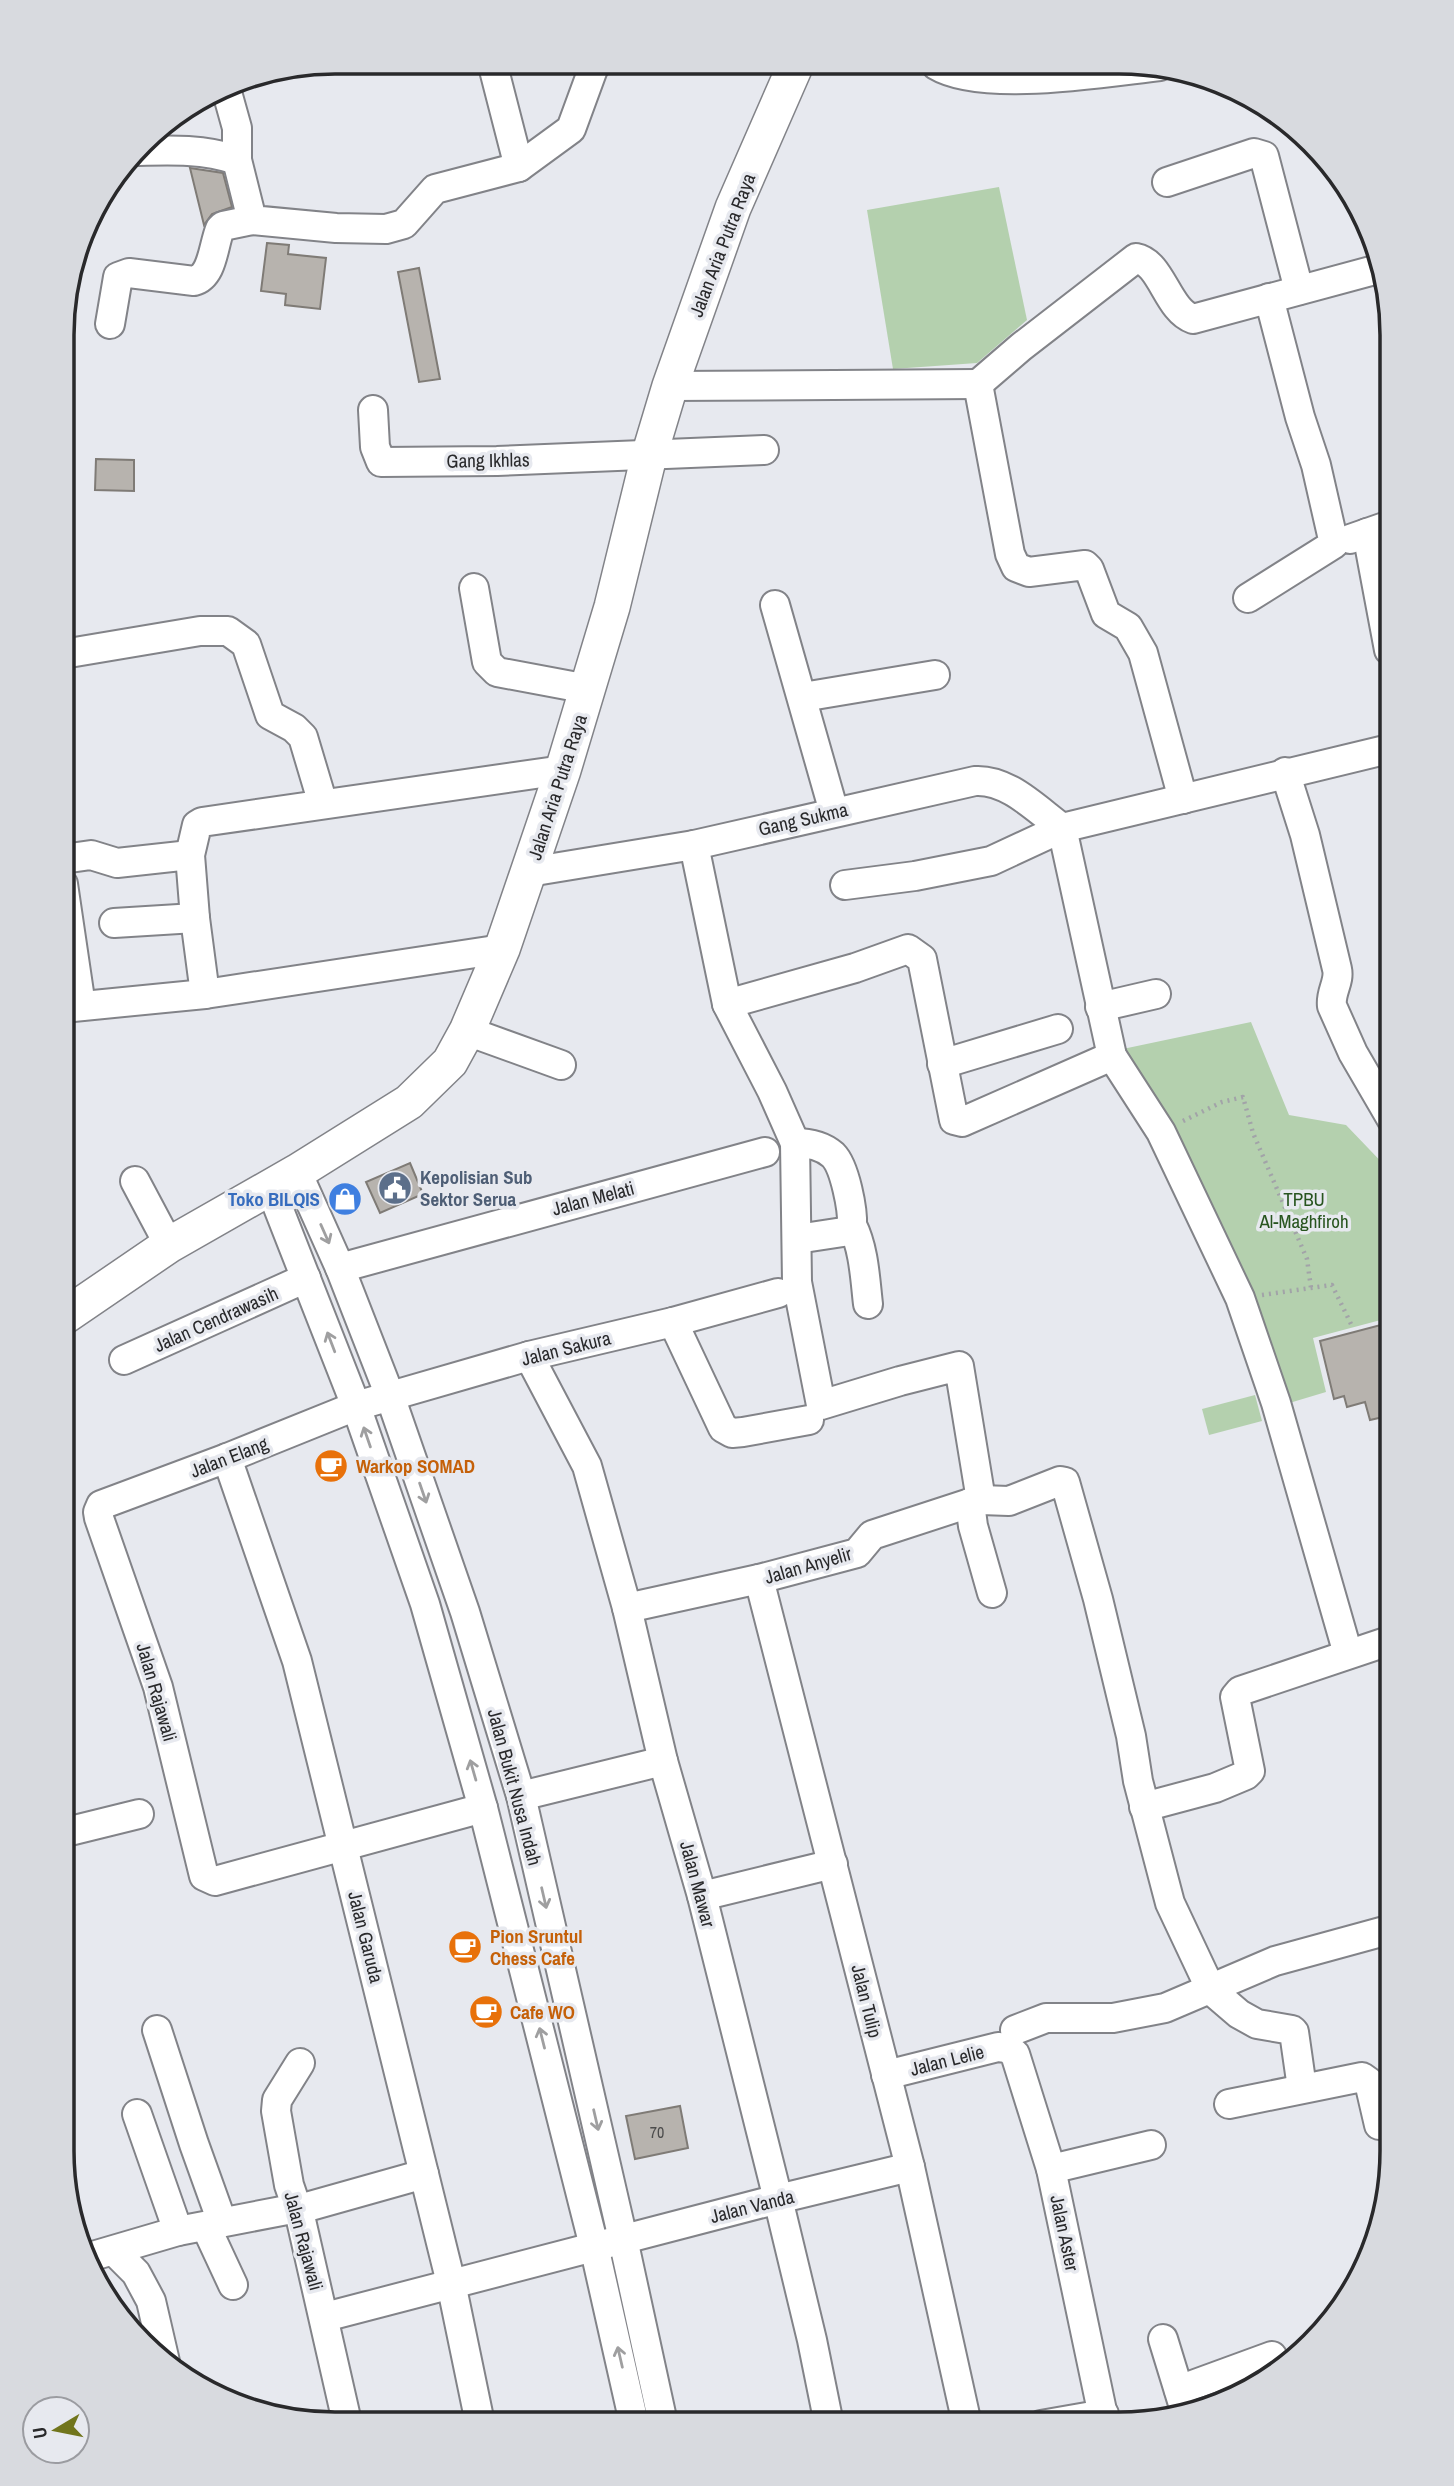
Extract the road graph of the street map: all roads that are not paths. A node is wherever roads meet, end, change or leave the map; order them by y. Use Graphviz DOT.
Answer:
graph roads {
  1 [pos="495,74"];
  2 [pos="593,74"];
  3 [pos="792,74"];
  4 [pos="960,74"];
  5 [pos="1040,74"];
  6 [pos="228,96"];
  7 [pos="150,150"];
  8 [pos="237,160"];
  9 [pos="520,167"];
  10 [pos="1167,182"];
  11 [pos="252,220"];
  12 [pos="1373,270"];
  13 [pos="1298,290"];
  14 [pos="1269,298"];
  15 [pos="110,324"];
  16 [pos="978,384"];
  17 [pos="670,386"];
  18 [pos="373,410"];
  19 [pos="764,450"];
  20 [pos="649,456"];
  21 [pos="1380,528"];
  22 [pos="1334,544"];
  23 [pos="474,588"];
  24 [pos="1248,598"];
  25 [pos="775,605"];
  26 [pos="74,652"];
  27 [pos="936,676"];
  28 [pos="588,689"];
  29 [pos="803,697"];
  30 [pos="1380,751"];
  31 [pos="563,770"];
  32 [pos="1285,772"];
  33 [pos="1183,799"];
  34 [pos="323,804"];
  35 [pos="834,812"];
  36 [pos="1062,828"];
  37 [pos="694,845"];
  38 [pos="190,855"];
  39 [pos="74,857"];
  40 [pos="529,872"];
  41 [pos="845,885"];
  42 [pos="195,918"];
  43 [pos="114,923"];
  44 [pos="502,949"];
  45 [pos="205,994"];
  46 [pos="1156,994"];
  47 [pos="727,1004"];
  48 [pos="74,1007"];
  49 [pos="1100,1007"];
  50 [pos="1058,1029"];
  51 [pos="467,1031"];
  52 [pos="1112,1056"];
  53 [pos="942,1064"];
  54 [pos="561,1065"];
  55 [pos="1380,1099"];
  56 [pos="795,1143"];
  57 [pos="765,1152"];
  58 [pos="283,1180"];
  59 [pos="135,1181"];
  60 [pos="852,1225"];
  61 [pos="797,1239"];
  62 [pos="169,1245"];
  63 [pos="340,1268"];
  64 [pos="306,1278"];
  65 [pos="778,1293"];
  66 [pos="868,1304"];
  67 [pos="74,1310"];
  68 [pos="673,1322"];
  69 [pos="529,1356"];
  70 [pos="124,1360"];
  71 [pos="390,1396"];
  72 [pos="356,1406"];
  73 [pos="809,1420"];
  74 [pos="227,1458"];
  75 [pos="976,1502"];
  76 [pos="101,1505"];
  77 [pos="759,1579"];
  78 [pos="992,1593"];
  79 [pos="628,1608"];
  80 [pos="1380,1644"];
  81 [pos="1348,1654"];
  82 [pos="663,1761"];
  83 [pos="521,1796"];
  84 [pos="1144,1807"];
  85 [pos="484,1808"];
  86 [pos="139,1814"];
  87 [pos="74,1830"];
  88 [pos="344,1846"];
  89 [pos="833,1864"];
  90 [pos="702,1896"];
  91 [pos="1380,1932"];
  92 [pos="1211,1990"];
  93 [pos="157,2030"];
  94 [pos="1011,2039"];
  95 [pos="300,2063"];
  96 [pos="886,2076"];
  97 [pos="1302,2088"];
  98 [pos="1229,2104"];
  99 [pos="137,2114"];
  100 [pos="1379,2125"];
  101 [pos="1151,2145"];
  102 [pos="910,2167"];
  103 [pos="1051,2169"];
  104 [pos="424,2174"];
  105 [pos="778,2199"];
  106 [pos="296,2210"];
  107 [pos="214,2225"];
  108 [pos="178,2231"];
  109 [pos="623,2239"];
  110 [pos="594,2246"];
  111 [pos="114,2251"];
  112 [pos="95,2256"];
  113 [pos="451,2283"];
  114 [pos="233,2285"];
  115 [pos="325,2317"];
  116 [pos="1163,2339"];
  117 [pos="162,2347"];
  118 [pos="1274,2361"];
  119 [pos="1183,2402"];
  120 [pos="345,2412"];
  121 [pos="478,2412"];
  122 [pos="632,2412"];
  123 [pos="661,2412"];
  124 [pos="827,2412"];
  125 [pos="964,2412"];
  126 [pos="1103,2412"];
  1 -- 9 [label="street"];
  2 -- 9 [label="street"];
  3 -- 17 [label="main road, Jalan Aria Putra Raya"];
  4 -- 5 [label="street"];
  6 -- 8 [label="street"];
  7 -- 8 [label="street"];
  8 -- 11 [label="street"];
  9 -- 11 [label="street"];
  10 -- 13 [label="street"];
  11 -- 15 [label="street"];
  12 -- 13 [label="street"];
  13 -- 14 [label="street"];
  14 -- 16 [label="street"];
  14 -- 22 [label="street"];
  16 -- 17 [label="street"];
  16 -- 33 [label="street"];
  17 -- 20 [label="main road, Jalan Aria Putra Raya"];
  18 -- 20 [label="street, Gang Ikhlas"];
  19 -- 20 [label="street"];
  20 -- 28 [label="main road, Jalan Aria Putra Raya"];
  21 -- 22 [label="street"];
  22 -- 24 [label="street"];
  23 -- 28 [label="street"];
  25 -- 29 [label="street"];
  26 -- 34 [label="street"];
  27 -- 29 [label="street"];
  28 -- 31 [label="main road, Jalan Aria Putra Raya"];
  29 -- 35 [label="street"];
  30 -- 32 [label="street"];
  31 -- 34 [label="street"];
  31 -- 40 [label="main road, Jalan Aria Putra Raya"];
  32 -- 33 [label="street"];
  32 -- 55 [label="street"];
  33 -- 36 [label="street"];
  34 -- 38 [label="street"];
  35 -- 36 [label="street, Gang Sukma"];
  35 -- 37 [label="street, Gang Sukma"];
  36 -- 41 [label="street"];
  36 -- 49 [label="street"];
  37 -- 40 [label="street, Gang Sukma"];
  37 -- 47 [label="street"];
  38 -- 39 [label="street"];
  38 -- 42 [label="street"];
  40 -- 44 [label="main road, Jalan Aria Putra Raya"];
  42 -- 43 [label="street"];
  42 -- 45 [label="street"];
  44 -- 45 [label="street"];
  44 -- 51 [label="main road, Jalan Aria Putra Raya"];
  45 -- 48 [label="street"];
  46 -- 49 [label="street"];
  47 -- 53 [label="street"];
  47 -- 56 [label="street"];
  49 -- 52 [label="street"];
  50 -- 53 [label="street"];
  51 -- 54 [label="street"];
  51 -- 58 [label="main road, Jalan Aria Putra Raya"];
  52 -- 53 [label="street"];
  52 -- 81 [label="street"];
  56 -- 60 [label="street"];
  56 -- 61 [label="street"];
  57 -- 63 [label="street, Jalan Melati"];
  58 -- 62 [label="main road, Jalan Aria Putra Raya"];
  58 -- 63 [label="street, Jalan Bukit Nusa Indah, one-way"];
  58 -- 64 [label="street, Jalan Bukit Nusa Indah"];
  59 -- 62 [label="street"];
  60 -- 61 [label="street"];
  60 -- 66 [label="street"];
  61 -- 75 [label="street"];
  62 -- 67 [label="main road, Jalan Aria Putra Raya"];
  63 -- 71 [label="street, Jalan Bukit Nusa Indah"];
  64 -- 70 [label="street, Jalan Cendrawasih"];
  72 -- 64 [label="street, Jalan Bukit Nusa Indah, one-way"];
  65 -- 68 [label="street, Jalan Sakura"];
  68 -- 69 [label="street, Jalan Sakura"];
  68 -- 73 [label="street"];
  69 -- 71 [label="street, Jalan Sakura"];
  69 -- 79 [label="street, Jalan Mawar"];
  71 -- 72 [label="street, Jalan Sakura"];
  71 -- 83 [label="street, Jalan Bukit Nusa Indah, one-way"];
  72 -- 74 [label="street, Jalan Elang"];
  85 -- 72 [label="street, Jalan Bukit Nusa Indah, one-way"];
  74 -- 76 [label="street, Jalan Elang"];
  74 -- 88 [label="street, Jalan Garuda"];
  75 -- 77 [label="street, Jalan Anyelir"];
  75 -- 78 [label="street"];
  75 -- 84 [label="street, Jalan Anyelir"];
  76 -- 88 [label="street, Jalan Rajawali"];
  77 -- 79 [label="street, Jalan Anyelir"];
  77 -- 89 [label="street, Jalan Tulip"];
  79 -- 82 [label="street, Jalan Mawar"];
  80 -- 81 [label="street"];
  81 -- 84 [label="street"];
  82 -- 83 [label="street"];
  82 -- 90 [label="street, Jalan Mawar"];
  83 -- 109 [label="street, Jalan Bukit Nusa Indah, one-way"];
  84 -- 92 [label="street"];
  85 -- 88 [label="street"];
  110 -- 85 [label="street, Jalan Bukit Nusa Indah, one-way"];
  86 -- 87 [label="street"];
  88 -- 104 [label="street, Jalan Garuda"];
  89 -- 90 [label="street"];
  89 -- 96 [label="street, Jalan Tulip"];
  90 -- 105 [label="street, Jalan Mawar"];
  91 -- 92 [label="street, Jalan Lelie"];
  92 -- 94 [label="street, Jalan Lelie"];
  92 -- 97 [label="street"];
  93 -- 107 [label="street"];
  94 -- 96 [label="street, Jalan Lelie"];
  94 -- 103 [label="street, Jalan Aster"];
  95 -- 106 [label="street, Jalan Rajawali"];
  96 -- 102 [label="street, Jalan Tulip"];
  97 -- 98 [label="street"];
  97 -- 100 [label="street"];
  99 -- 108 [label="street"];
  101 -- 103 [label="street"];
  102 -- 105 [label="street, Jalan Vanda"];
  102 -- 125 [label="street, Jalan Tulip"];
  103 -- 126 [label="street, Jalan Aster"];
  104 -- 106 [label="street"];
  104 -- 113 [label="street, Jalan Garuda"];
  105 -- 109 [label="street, Jalan Vanda"];
  105 -- 124 [label="street, Jalan Mawar"];
  106 -- 107 [label="street"];
  106 -- 115 [label="street, Jalan Rajawali"];
  107 -- 108 [label="street"];
  107 -- 114 [label="street"];
  108 -- 111 [label="street"];
  109 -- 110 [label="street, Jalan Vanda"];
  109 -- 123 [label="street, Jalan Bukit Nusa Indah"];
  110 -- 113 [label="street, Jalan Vanda"];
  122 -- 110 [label="street, Jalan Bukit Nusa Indah, one-way"];
  111 -- 112 [label="street"];
  111 -- 117 [label="street"];
  113 -- 115 [label="street, Jalan Vanda"];
  113 -- 121 [label="street, Jalan Garuda"];
  115 -- 120 [label="street, Jalan Rajawali"];
  116 -- 119 [label="street"];
  118 -- 119 [label="street"];
}
